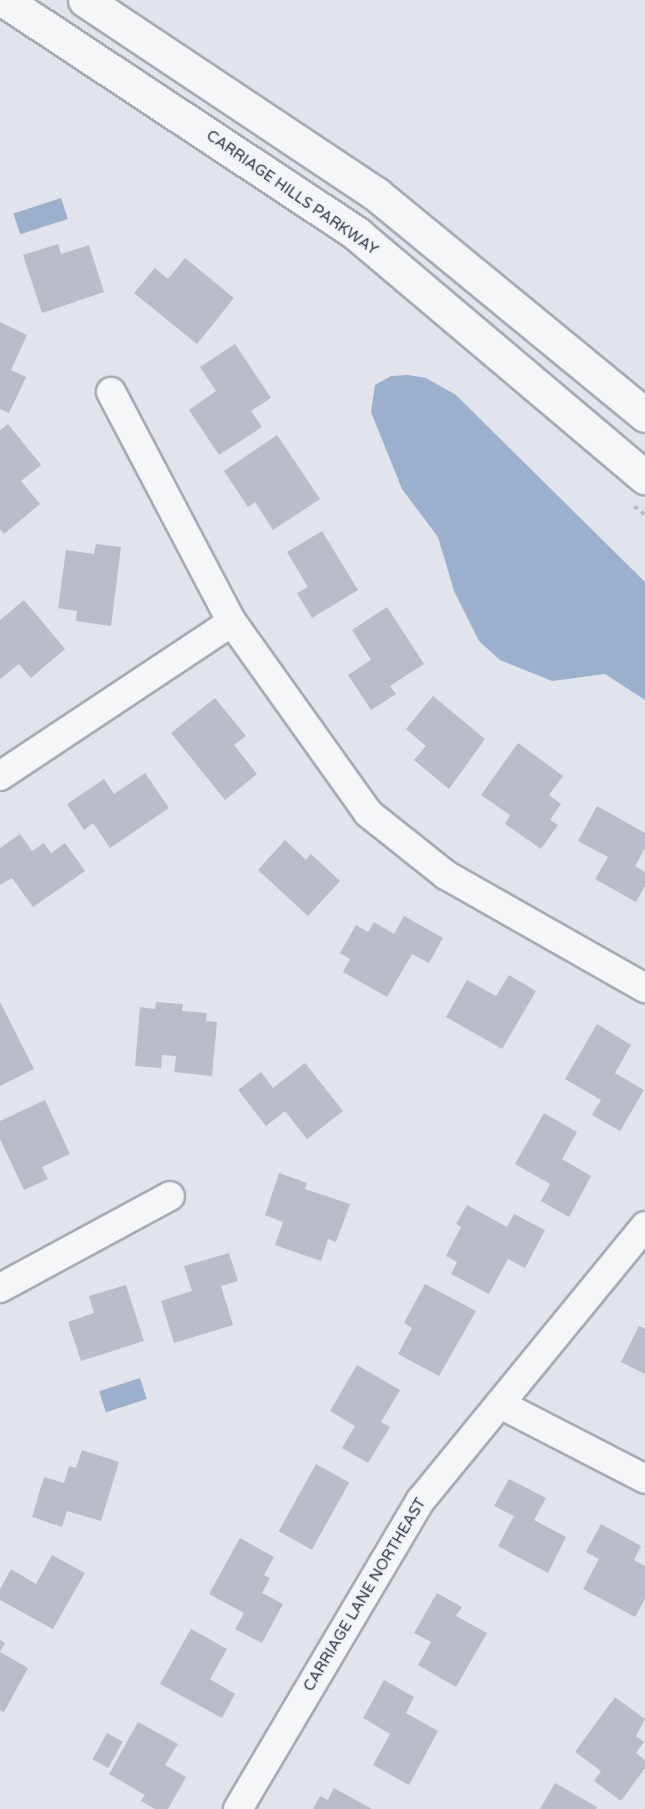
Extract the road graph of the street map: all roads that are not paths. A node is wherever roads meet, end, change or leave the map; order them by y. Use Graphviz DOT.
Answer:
graph roads {
  1 [pos="4,0"];
  2 [pos="85,0"];
  3 [pos="111,392"];
  4 [pos="645,415"];
  5 [pos="636,489"];
  6 [pos="232,622"];
  7 [pos="0,776"];
  8 [pos="645,988"];
  9 [pos="170,1196"];
  10 [pos="645,1226"];
  11 [pos="0,1288"];
  12 [pos="500,1404"];
  13 [pos="645,1479"];
  14 [pos="238,1809"];
  1 -- 5 [label="street, CARRIAGE HILLS PARKWAY"];
  2 -- 4 [label="street"];
  3 -- 6 [label="street"];
  6 -- 7 [label="street"];
  6 -- 8 [label="street"];
  9 -- 11 [label="street"];
  10 -- 12 [label="street, CARRIAGE LANE NORTHEAST"];
  12 -- 13 [label="street"];
  12 -- 14 [label="street, CARRIAGE LANE NORTHEAST"];
}
